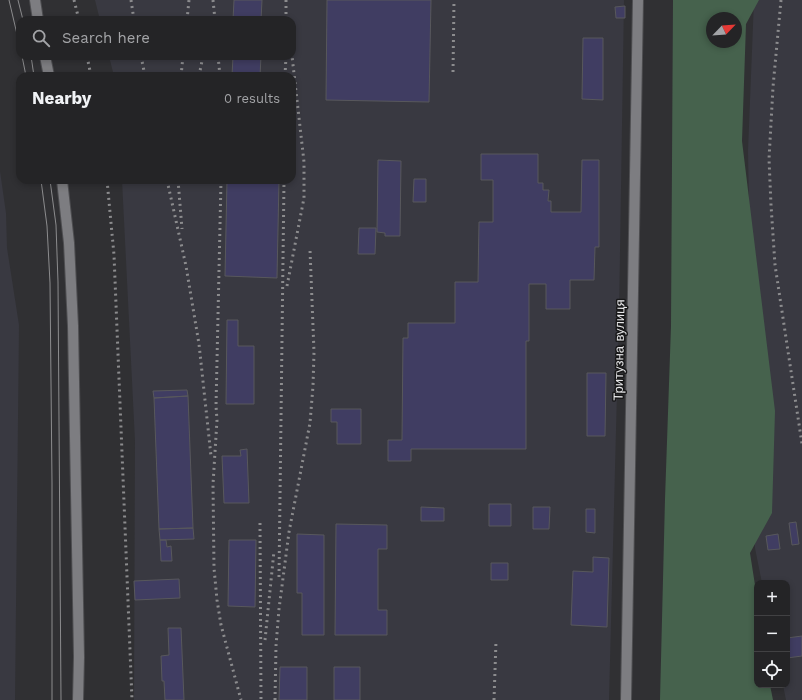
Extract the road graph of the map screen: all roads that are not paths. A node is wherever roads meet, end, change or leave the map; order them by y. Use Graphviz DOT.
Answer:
graph roads {
  1 [pos="34,0"];
  2 [pos="638,0"];
  3 [pos="37,16"];
  4 [pos="46,60"];
  5 [pos="47,72"];
  6 [pos="62,184"];
  7 [pos="78,700"];
  8 [pos="626,700"];
  1 -- 3 [label="street"];
  2 -- 8 [label="street, Тритузна вулиця"];
  4 -- 5 [label="street"];
  6 -- 7 [label="street"];
}
